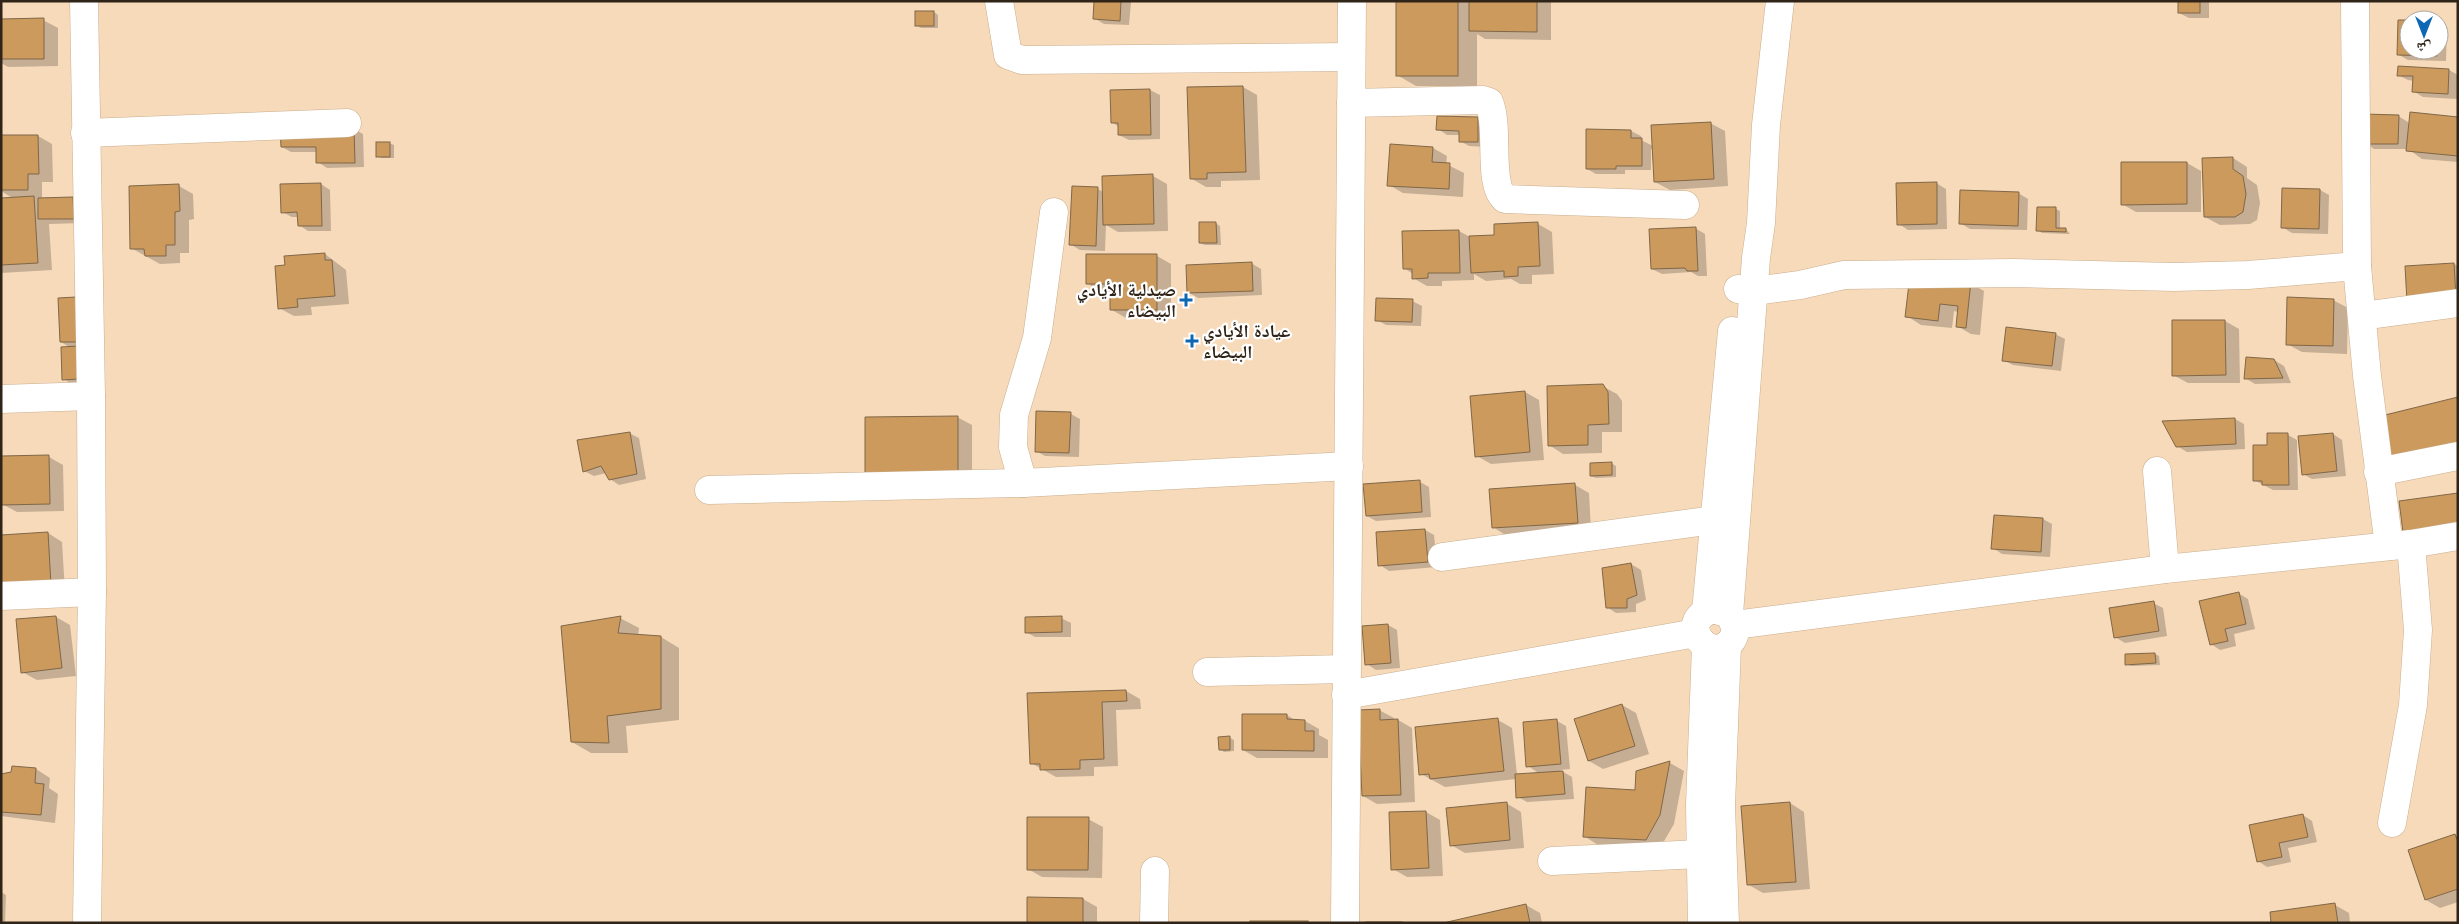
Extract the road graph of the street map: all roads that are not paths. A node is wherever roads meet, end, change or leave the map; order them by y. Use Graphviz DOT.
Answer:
graph roads {
  1 [pos="84,1"];
  2 [pos="999,1"];
  3 [pos="1352,1"];
  4 [pos="1762,1"];
  5 [pos="1780,1"];
  6 [pos="2355,1"];
  7 [pos="1351,57"];
  8 [pos="1351,103"];
  9 [pos="346,124"];
  10 [pos="85,133"];
  11 [pos="1685,206"];
  12 [pos="1054,212"];
  13 [pos="2357,266"];
  14 [pos="1745,290"];
  15 [pos="2458,304"];
  16 [pos="2362,316"];
  17 [pos="91,396"];
  18 [pos="1,399"];
  19 [pos="2458,456"];
  20 [pos="1349,466"];
  21 [pos="2157,472"];
  22 [pos="2378,472"];
  23 [pos="1023,482"];
  24 [pos="709,490"];
  25 [pos="1714,520"];
  26 [pos="2458,536"];
  27 [pos="2400,545"];
  28 [pos="1442,557"];
  29 [pos="2165,569"];
  30 [pos="92,592"];
  31 [pos="1,596"];
  32 [pos="1716,629"];
  33 [pos="1207,672"];
  34 [pos="1346,682"];
  35 [pos="2392,823"];
  36 [pos="1700,854"];
  37 [pos="1552,860"];
  38 [pos="1155,871"];
  39 [pos="1713,915"];
  40 [pos="86,923"];
  41 [pos="1154,923"];
  42 [pos="1345,923"];
  1 -- 10 [label="street"];
  2 -- 7 [label="street"];
  3 -- 7 [label="street"];
  4 -- 14 [label="street"];
  5 -- 14 [label="street"];
  6 -- 13 [label="street"];
  7 -- 8 [label="street"];
  8 -- 11 [label="street"];
  8 -- 20 [label="street"];
  9 -- 10 [label="street"];
  10 -- 17 [label="street"];
  12 -- 23 [label="street"];
  13 -- 14 [label="street"];
  13 -- 16 [label="street"];
  14 -- 25 [label="street"];
  14 -- 32 [label="street"];
  15 -- 16 [label="street"];
  16 -- 22 [label="street"];
  17 -- 18 [label="street"];
  17 -- 30 [label="street"];
  19 -- 22 [label="street"];
  20 -- 23 [label="street"];
  20 -- 34 [label="street"];
  21 -- 29 [label="street"];
  22 -- 27 [label="street"];
  23 -- 24 [label="street"];
  25 -- 28 [label="street"];
  25 -- 32 [label="street"];
  26 -- 27 [label="street"];
  27 -- 29 [label="street"];
  27 -- 35 [label="street"];
  29 -- 32 [label="street"];
  30 -- 31 [label="street"];
  30 -- 40 [label="street"];
  32 -- 34 [label="street"];
  32 -- 36 [label="street"];
  32 -- 39 [label="street"];
  33 -- 34 [label="street"];
  34 -- 42 [label="street"];
  36 -- 37 [label="street"];
  36 -- 39 [label="street"];
  38 -- 41 [label="street"];
}
